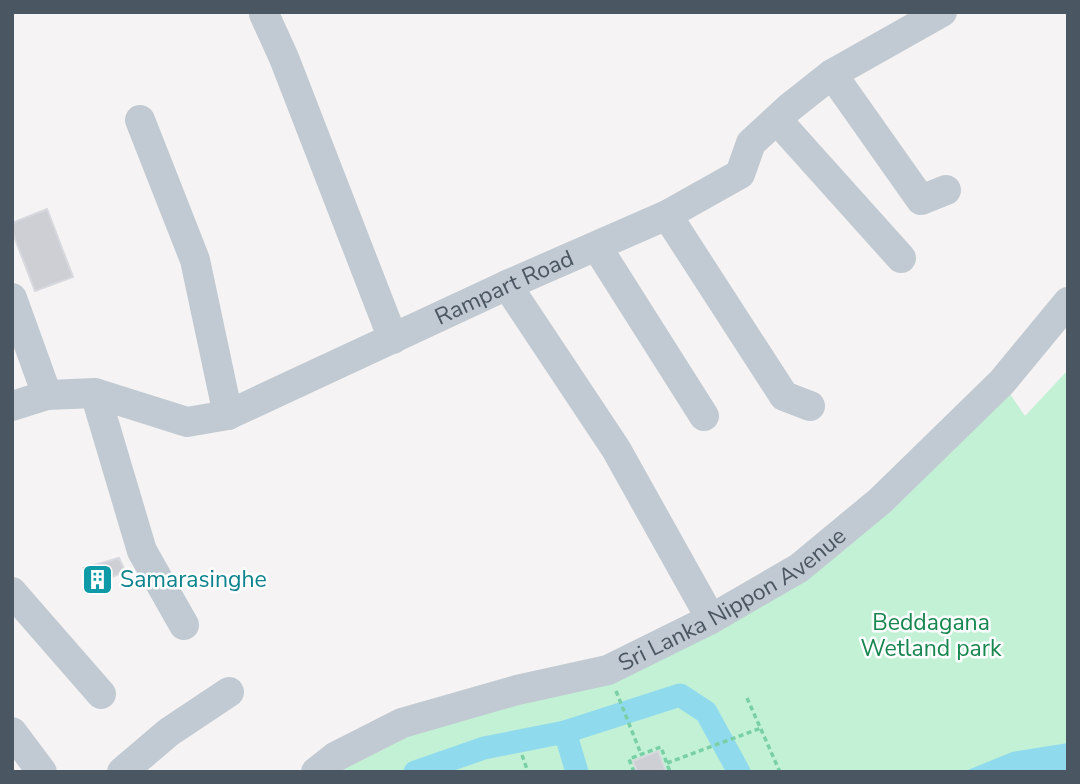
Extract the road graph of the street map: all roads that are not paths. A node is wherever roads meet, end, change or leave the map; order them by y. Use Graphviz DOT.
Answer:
graph roads {
  1 [pos="942,12"];
  2 [pos="263,13"];
  3 [pos="832,74"];
  4 [pos="140,120"];
  5 [pos="778,121"];
  6 [pos="946,190"];
  7 [pos="667,215"];
  8 [pos="597,247"];
  9 [pos="901,258"];
  10 [pos="507,285"];
  11 [pos="12,298"];
  12 [pos="1068,302"];
  13 [pos="393,339"];
  14 [pos="95,393"];
  15 [pos="47,395"];
  16 [pos="12,406"];
  17 [pos="810,406"];
  18 [pos="228,415"];
  19 [pos="704,415"];
  20 [pos="12,592"];
  21 [pos="711,619"];
  22 [pos="184,625"];
  23 [pos="229,692"];
  24 [pos="102,694"];
  25 [pos="12,732"];
  26 [pos="42,772"];
  27 [pos="122,772"];
  28 [pos="316,772"];
  1 -- 3 [label="street, Rampart Road"];
  2 -- 13 [label="street"];
  3 -- 5 [label="street, Rampart Road"];
  3 -- 6 [label="street"];
  4 -- 18 [label="street"];
  5 -- 7 [label="street, Rampart Road"];
  5 -- 9 [label="street"];
  7 -- 8 [label="street, Rampart Road"];
  7 -- 17 [label="street"];
  8 -- 10 [label="street, Rampart Road"];
  8 -- 19 [label="street"];
  10 -- 13 [label="street, Rampart Road"];
  10 -- 21 [label="street"];
  11 -- 15 [label="street"];
  12 -- 21 [label="street, Sri Lanka Nippon Avenue"];
  13 -- 18 [label="street, Rampart Road"];
  14 -- 15 [label="street, Rampart Road"];
  14 -- 18 [label="street, Rampart Road"];
  14 -- 22 [label="street"];
  15 -- 16 [label="street, Rampart Road"];
  20 -- 24 [label="street"];
  21 -- 28 [label="street, Sri Lanka Nippon Avenue"];
  23 -- 27 [label="street"];
  25 -- 26 [label="street"];
}
